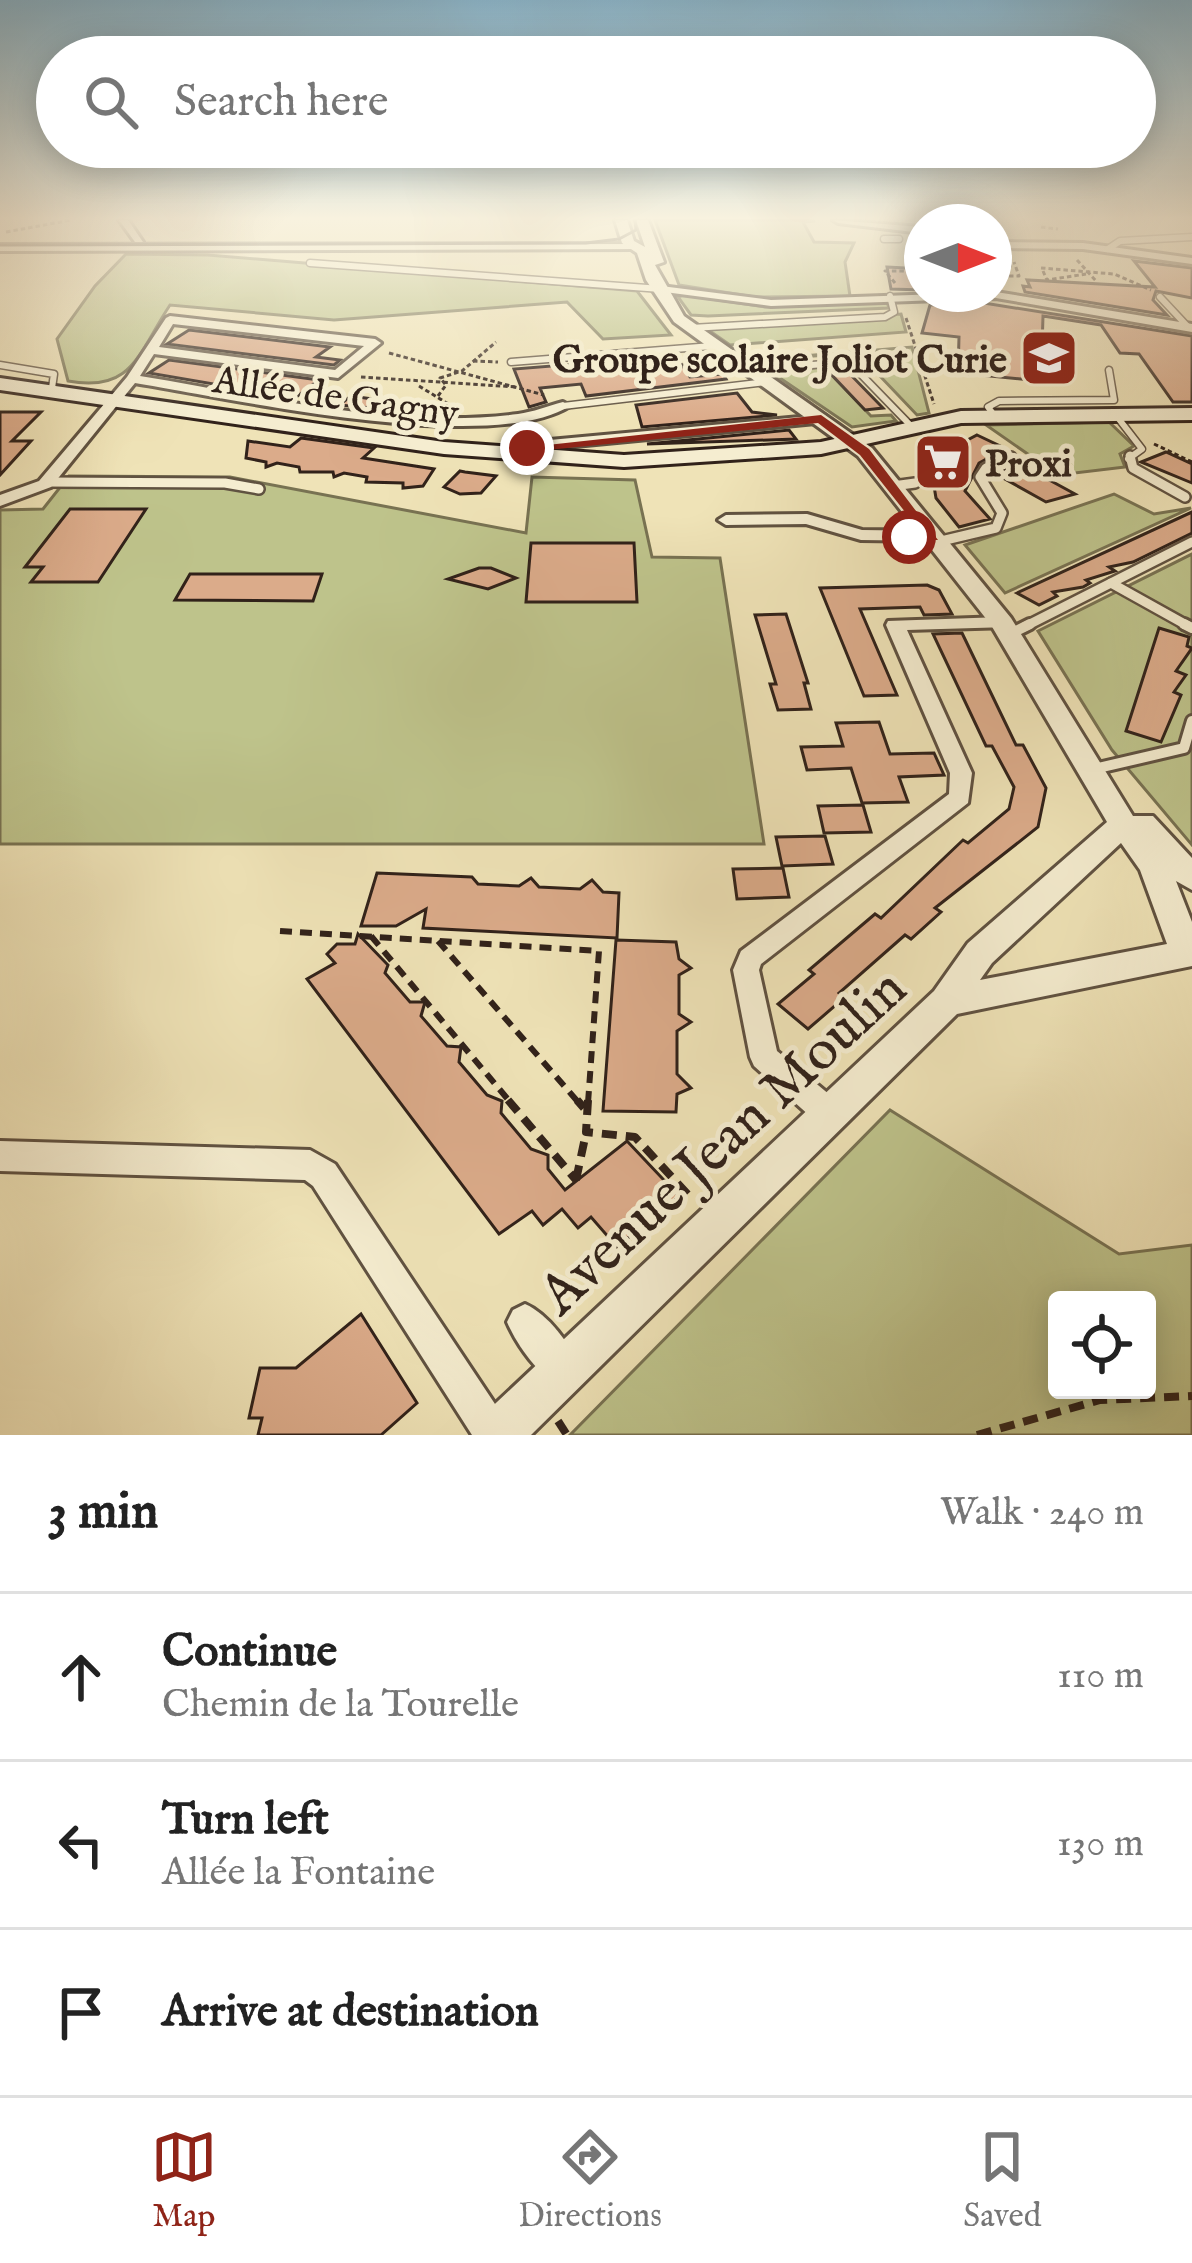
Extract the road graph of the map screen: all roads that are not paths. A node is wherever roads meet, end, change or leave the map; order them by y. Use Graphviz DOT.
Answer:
graph roads {
  1 [pos="635,287"];
  2 [pos="662,289"];
  3 [pos="895,293"];
  4 [pos="1160,297"];
  5 [pos="688,328"];
  6 [pos="1190,328"];
  7 [pos="712,346"];
  8 [pos="151,350"];
  9 [pos="511,362"];
  10 [pos="0,365"];
  11 [pos="749,370"];
  12 [pos="1109,370"];
  13 [pos="132,379"];
  14 [pos="0,381"];
  15 [pos="766,382"];
  16 [pos="52,388"];
  17 [pos="115,400"];
  18 [pos="558,401"];
  19 [pos="1115,414"];
  20 [pos="1192,414"];
  21 [pos="994,415"];
  22 [pos="458,416"];
  23 [pos="514,419"];
  24 [pos="821,419"];
  25 [pos="912,428"];
  26 [pos="854,443"];
  27 [pos="445,448"];
  28 [pos="525,451"];
  29 [pos="1010,457"];
  30 [pos="46,482"];
  31 [pos="259,489"];
  32 [pos="1185,497"];
  33 [pos="0,500"];
  34 [pos="726,520"];
  35 [pos="935,539"];
  36 [pos="1192,542"];
  37 [pos="1112,583"];
  38 [pos="1006,628"];
  39 [pos="1192,628"];
  40 [pos="1192,721"];
  41 [pos="1098,775"];
  42 [pos="1123,824"];
  43 [pos="1192,878"];
  44 [pos="1190,954"];
  45 [pos="947,1001"];
  46 [pos="831,1114"];
  47 [pos="0,1156"];
  48 [pos="525,1322"];
  49 [pos="562,1368"];
  50 [pos="495,1435"];
  1 -- 2 [label="lane"];
  2 -- 3 [label="street"];
  2 -- 5 [label="street"];
  3 -- 5 [label="lane"];
  3 -- 6 [label="street"];
  4 -- 6 [label="lane"];
  5 -- 7 [label="street"];
  7 -- 9 [label="lane"];
  7 -- 11 [label="street"];
  8 -- 8 [label="street"];
  8 -- 13 [label="street"];
  10 -- 16 [label="lane"];
  11 -- 15 [label="street"];
  11 -- 25 [label="lane"];
  12 -- 21 [label="lane"];
  13 -- 17 [label="street"];
  13 -- 22 [label="street"];
  14 -- 16 [label="main road, Allée de Gagny"];
  14 -- 17 [label="main road, Allée de Gagny"];
  15 -- 18 [label="lane"];
  15 -- 24 [label="street"];
  16 -- 17 [label="main road, Allée de Gagny"];
  17 -- 27 [label="main road, Allée de Gagny"];
  17 -- 30 [label="street"];
  18 -- 23 [label="street"];
  19 -- 20 [label="main road, Allée de Gagny"];
  19 -- 21 [label="main road, Allée de Gagny"];
  19 -- 32 [label="lane"];
  21 -- 25 [label="main road, Allée de Gagny"];
  22 -- 23 [label="street"];
  22 -- 27 [label="street"];
  23 -- 28 [label="street"];
  24 -- 26 [label="street"];
  24 -- 28 [label="street"];
  25 -- 26 [label="main road, Allée de Gagny"];
  26 -- 28 [label="main road, Allée de Gagny"];
  26 -- 35 [label="street"];
  27 -- 28 [label="main road, Allée de Gagny"];
  29 -- 35 [label="lane"];
  30 -- 31 [label="lane"];
  30 -- 33 [label="street"];
  34 -- 35 [label="street"];
  35 -- 38 [label="street"];
  36 -- 37 [label="lane"];
  37 -- 38 [label="lane"];
  37 -- 39 [label="lane"];
  38 -- 41 [label="street"];
  38 -- 46 [label="street"];
  40 -- 41 [label="lane"];
  41 -- 42 [label="street"];
  41 -- 43 [label="street"];
  42 -- 44 [label="street"];
  42 -- 45 [label="street"];
  44 -- 45 [label="street, Avenue Jean Moulin"];
  45 -- 46 [label="street, Avenue Jean Moulin"];
  46 -- 49 [label="street, Avenue Jean Moulin"];
  47 -- 50 [label="street"];
  48 -- 49 [label="street"];
  49 -- 50 [label="street, Avenue Jean Moulin"];
}
